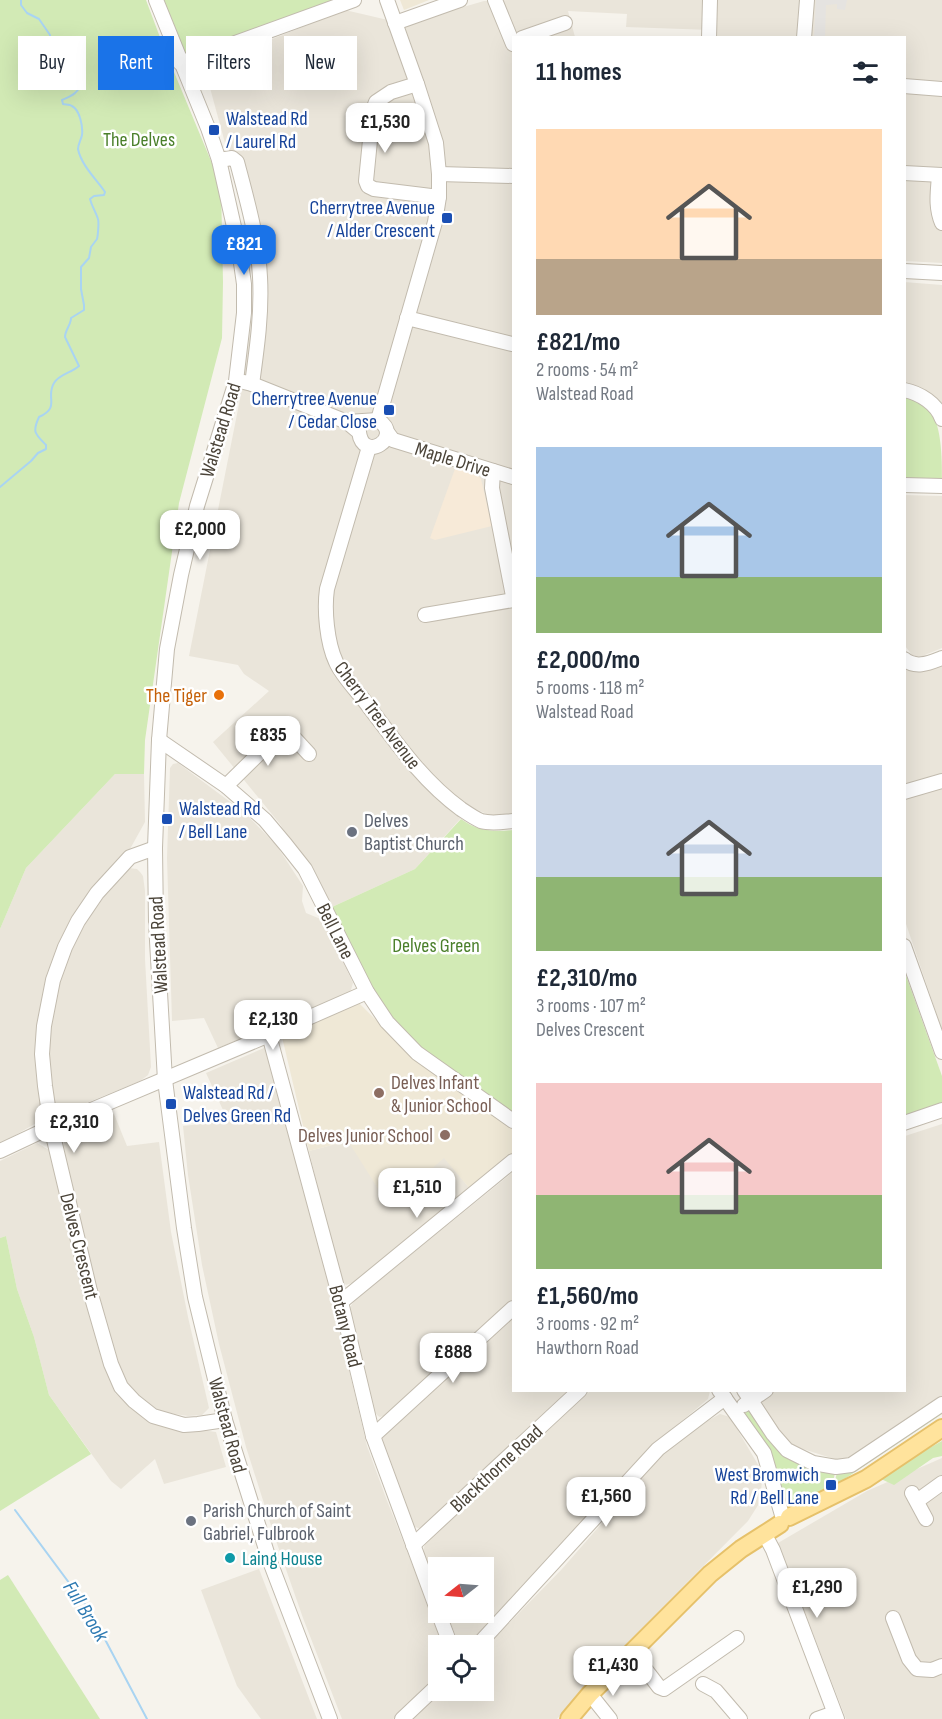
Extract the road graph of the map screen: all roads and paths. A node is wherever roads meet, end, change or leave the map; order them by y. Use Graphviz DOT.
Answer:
graph roads {
  1 [pos="156,0"];
  2 [pos="354,0"];
  3 [pos="387,0"];
  4 [pos="460,0"];
  5 [pos="495,0"];
  6 [pos="710,0"];
  7 [pos="807,0"];
  8 [pos="395,23"];
  9 [pos="566,23"];
  10 [pos="553,32"];
  11 [pos="532,36"];
  12 [pos="709,36"];
  13 [pos="804,36"];
  14 [pos="512,40"];
  15 [pos="180,63"];
  16 [pos="417,84"];
  17 [pos="906,86"];
  18 [pos="942,89"];
  19 [pos="219,160"];
  20 [pos="906,173"];
  21 [pos="439,174"];
  22 [pos="940,175"];
  23 [pos="512,176"];
  24 [pos="439,197"];
  25 [pos="942,223"];
  26 [pos="906,271"];
  27 [pos="942,273"];
  28 [pos="407,318"];
  29 [pos="512,344"];
  30 [pos="236,381"];
  31 [pos="252,384"];
  32 [pos="906,390"];
  33 [pos="941,415"];
  34 [pos="367,425"];
  35 [pos="383,441"];
  36 [pos="493,471"];
  37 [pos="512,477"];
  38 [pos="906,485"];
  39 [pos="942,486"];
  40 [pos="512,593"];
  41 [pos="512,598"];
  42 [pos="424,615"];
  43 [pos="942,658"];
  44 [pos="906,660"];
  45 [pos="159,740"];
  46 [pos="309,753"];
  47 [pos="942,781"];
  48 [pos="226,786"];
  49 [pos="906,791"];
  50 [pos="512,821"];
  51 [pos="155,848"];
  52 [pos="906,952"];
  53 [pos="367,992"];
  54 [pos="270,1035"];
  55 [pos="942,1052"];
  56 [pos="165,1080"];
  57 [pos="942,1110"];
  58 [pos="512,1120"];
  59 [pos="906,1122"];
  60 [pos="51,1127"];
  61 [pos="0,1151"];
  62 [pos="512,1162"];
  63 [pos="341,1302"];
  64 [pos="512,1309"];
  65 [pos="578,1392"];
  66 [pos="722,1394"];
  67 [pos="748,1395"];
  68 [pos="942,1404"];
  69 [pos="735,1411"];
  70 [pos="225,1420"];
  71 [pos="942,1428"];
  72 [pos="373,1436"];
  73 [pos="942,1483"];
  74 [pos="784,1519"];
  75 [pos="926,1519"];
  76 [pos="765,1535"];
  77 [pos="413,1545"];
  78 [pos="428,1585"];
  79 [pos="899,1623"];
  80 [pos="487,1635"];
  81 [pos="737,1638"];
  82 [pos="632,1652"];
  83 [pos="942,1666"];
  84 [pos="703,1684"];
  85 [pos="428,1694"];
  86 [pos="590,1694"];
  87 [pos="836,1716"];
  88 [pos="330,1719"];
  89 [pos="402,1719"];
  90 [pos="569,1719"];
  91 [pos="610,1719"];
  92 [pos="740,1719"];
  93 [pos="817,1719"];
  1 -- 15 [label="street, Walstead Road"];
  2 -- 15 [label="street"];
  3 -- 8 [label="street"];
  4 -- 8 [label="street"];
  5 -- 14 [label="street"];
  6 -- 12 [label="street"];
  7 -- 13 [label="street"];
  8 -- 16 [label="street"];
  9 -- 10 [label="street"];
  10 -- 11 [label="street"];
  15 -- 19 [label="street, Walstead Road"];
  16 -- 21 [label="street"];
  16 -- 24 [label="street"];
  17 -- 18 [label="street"];
  19 -- 30 [label="street, Walstead Road"];
  19 -- 31 [label="street, Walstead Road"];
  20 -- 22 [label="street"];
  21 -- 23 [label="street"];
  21 -- 24 [label="street"];
  22 -- 25 [label="street"];
  24 -- 28 [label="street"];
  26 -- 27 [label="street"];
  28 -- 29 [label="street"];
  28 -- 34 [label="street"];
  30 -- 31 [label="street"];
  30 -- 45 [label="street, Walstead Road"];
  31 -- 34 [label="street"];
  32 -- 33 [label="street"];
  34 -- 35 [label="street"];
  34 -- 35 [label="street"];
  35 -- 36 [label="street, Maple Drive"];
  35 -- 50 [label="street, Cherry Tree Avenue"];
  36 -- 37 [label="street, Maple Drive"];
  36 -- 40 [label="street"];
  38 -- 39 [label="street"];
  41 -- 42 [label="street"];
  43 -- 44 [label="street"];
  45 -- 48 [label="street, Bell Lane"];
  45 -- 51 [label="street, Walstead Road"];
  46 -- 48 [label="street"];
  47 -- 49 [label="street"];
  48 -- 53 [label="street, Bell Lane"];
  51 -- 56 [label="street, Walstead Road"];
  51 -- 60 [label="street, Delves Crescent"];
  52 -- 55 [label="street"];
  53 -- 54 [label="street"];
  53 -- 58 [label="street, Bell Lane"];
  54 -- 56 [label="street"];
  54 -- 63 [label="street, Botany Road"];
  56 -- 60 [label="street"];
  56 -- 70 [label="street, Walstead Road"];
  57 -- 59 [label="street"];
  60 -- 61 [label="street"];
  60 -- 70 [label="street, Delves Crescent"];
  62 -- 63 [label="street"];
  63 -- 72 [label="street, Botany Road"];
  64 -- 72 [label="street"];
  65 -- 77 [label="street, Blackthorne Road"];
  66 -- 69 [label="street"];
  66 -- 80 [label="street"];
  67 -- 68 [label="street"];
  67 -- 69 [label="street"];
  69 -- 74 [label="street"];
  70 -- 88 [label="street, Walstead Road"];
  71 -- 74 [label="main road"];
  72 -- 77 [label="street, Botany Road"];
  73 -- 75 [label="street"];
  74 -- 76 [label="main road"];
  76 -- 82 [label="main road"];
  76 -- 87 [label="street"];
  77 -- 78 [label="street, Botany Road"];
  79 -- 83 [label="street"];
  81 -- 82 [label="street"];
  82 -- 86 [label="main road"];
  84 -- 92 [label="street"];
  85 -- 89 [label="street"];
  86 -- 90 [label="main road"];
  86 -- 91 [label="street"];
  87 -- 93 [label="street"];
}
